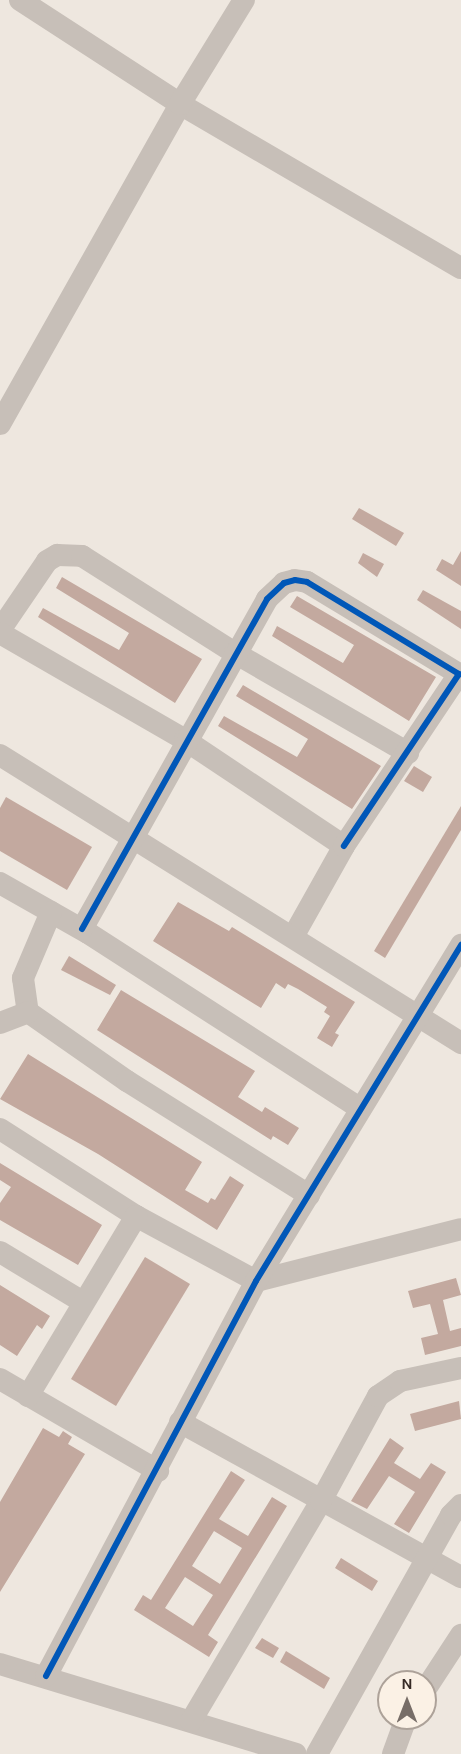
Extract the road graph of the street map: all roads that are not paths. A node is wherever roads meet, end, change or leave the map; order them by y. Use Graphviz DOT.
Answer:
graph roads {
  1 [pos="20,0"];
  2 [pos="244,0"];
  3 [pos="180,104"];
  4 [pos="461,268"];
  5 [pos="0,424"];
  6 [pos="0,632"];
  7 [pos="236,653"];
  8 [pos="460,674"];
  9 [pos="185,741"];
  10 [pos="408,753"];
  11 [pos="0,755"];
  12 [pos="135,838"];
  13 [pos="344,846"];
  14 [pos="0,883"];
  15 [pos="51,912"];
  16 [pos="82,930"];
  17 [pos="294,935"];
  18 [pos="461,945"];
  19 [pos="28,1012"];
  20 [pos="418,1017"];
  21 [pos="0,1023"];
  22 [pos="461,1042"];
  23 [pos="360,1108"];
  24 [pos="0,1129"];
  25 [pos="309,1195"];
  26 [pos="136,1216"];
  27 [pos="461,1228"];
  28 [pos="0,1252"];
  29 [pos="256,1281"];
  30 [pos="83,1302"];
  31 [pos="461,1368"];
  32 [pos="0,1379"];
  33 [pos="28,1396"];
  34 [pos="180,1422"];
  35 [pos="158,1471"];
  36 [pos="321,1501"];
  37 [pos="461,1505"];
  38 [pos="427,1557"];
  39 [pos="461,1577"];
  40 [pos="461,1636"];
  41 [pos="0,1664"];
  42 [pos="437,1672"];
  43 [pos="46,1676"];
  44 [pos="191,1721"];
  45 [pos="402,1730"];
  46 [pos="296,1754"];
  47 [pos="316,1754"];
  48 [pos="393,1754"];
  1 -- 3 [label="street"];
  2 -- 3 [label="street"];
  3 -- 4 [label="street"];
  3 -- 5 [label="street"];
  6 -- 7 [label="street"];
  6 -- 9 [label="street"];
  7 -- 8 [label="street"];
  7 -- 9 [label="street"];
  7 -- 10 [label="street"];
  8 -- 10 [label="street"];
  9 -- 12 [label="street"];
  9 -- 13 [label="street"];
  10 -- 13 [label="street"];
  11 -- 12 [label="street"];
  12 -- 16 [label="street"];
  12 -- 17 [label="street"];
  13 -- 17 [label="street"];
  14 -- 15 [label="street"];
  15 -- 16 [label="street"];
  15 -- 19 [label="street"];
  16 -- 23 [label="street"];
  17 -- 20 [label="street"];
  18 -- 20 [label="street"];
  19 -- 21 [label="street"];
  19 -- 25 [label="street"];
  20 -- 22 [label="street"];
  20 -- 23 [label="street"];
  23 -- 25 [label="street"];
  24 -- 26 [label="street"];
  25 -- 29 [label="street"];
  26 -- 29 [label="street"];
  26 -- 30 [label="street"];
  27 -- 29 [label="street"];
  28 -- 30 [label="street"];
  29 -- 34 [label="street"];
  30 -- 33 [label="street"];
  31 -- 36 [label="street"];
  32 -- 33 [label="street"];
  33 -- 35 [label="street"];
  34 -- 35 [label="street"];
  34 -- 36 [label="street"];
  35 -- 43 [label="street"];
  36 -- 38 [label="street"];
  36 -- 44 [label="street"];
  37 -- 38 [label="street"];
  38 -- 39 [label="street"];
  38 -- 47 [label="street"];
  40 -- 42 [label="street"];
  41 -- 43 [label="street"];
  43 -- 44 [label="street"];
  44 -- 46 [label="street"];
  45 -- 48 [label="street"];
}
